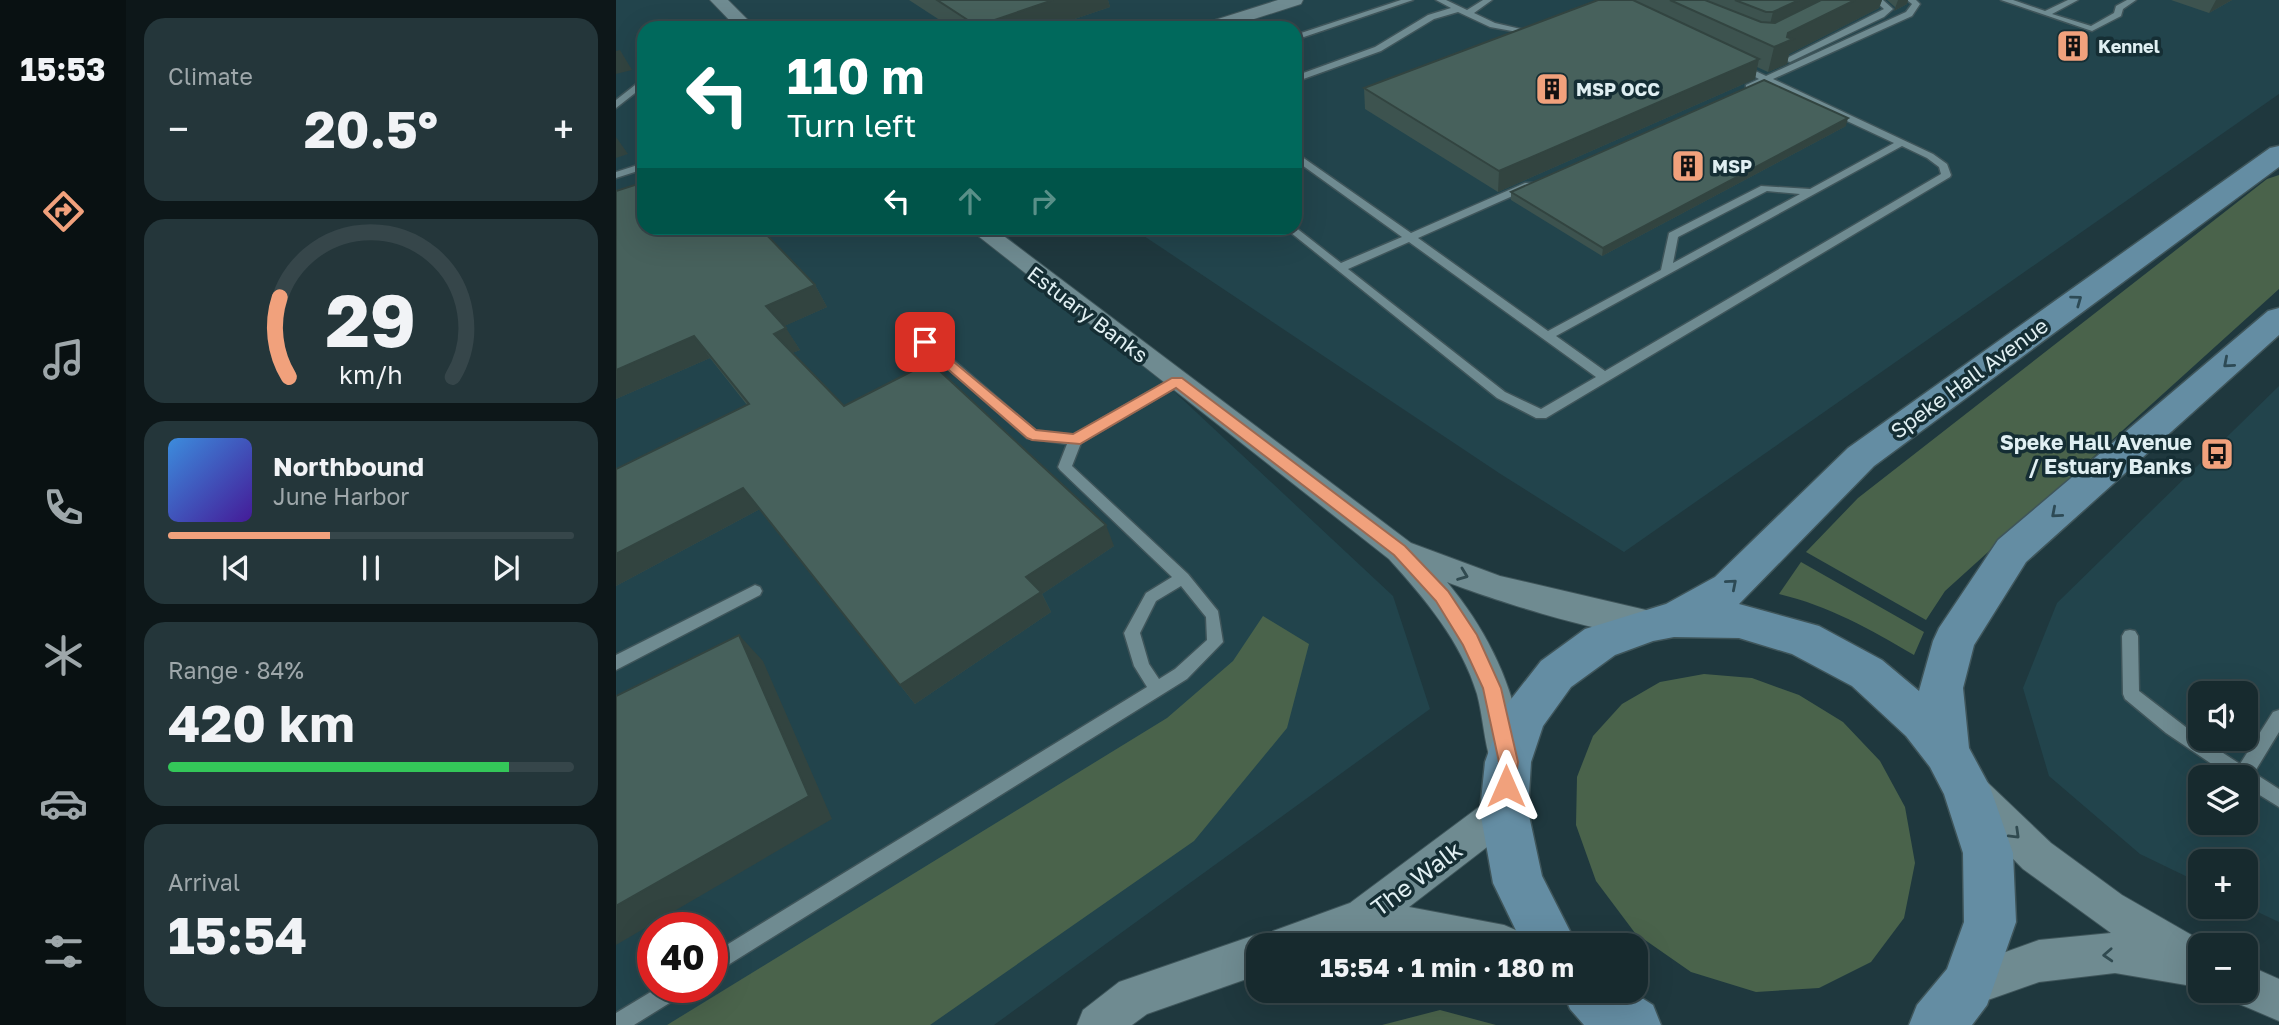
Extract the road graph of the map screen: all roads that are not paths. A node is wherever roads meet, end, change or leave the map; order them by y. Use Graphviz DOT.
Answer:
graph roads {
  1 [pos="719,0"];
  2 [pos="1295,0"];
  3 [pos="1409,0"];
  4 [pos="1440,0"];
  5 [pos="1488,0"];
  6 [pos="1878,0"];
  7 [pos="1911,0"];
  8 [pos="2005,0"];
  9 [pos="2074,0"];
  10 [pos="2132,0"];
  11 [pos="1458,9"];
  12 [pos="1468,13"];
  13 [pos="2045,14"];
  14 [pos="740,21"];
  15 [pos="1230,21"];
  16 [pos="1545,33"];
  17 [pos="1302,36"];
  18 [pos="1731,63"];
  19 [pos="1302,76"];
  20 [pos="1761,77"];
  21 [pos="637,87"];
  22 [pos="1741,91"];
  23 [pos="616,106"];
  24 [pos="1902,143"];
  25 [pos="1302,160"];
  26 [pos="2274,160"];
  27 [pos="637,168"];
  28 [pos="616,175"];
  29 [pos="1538,181"];
  30 [pos="1811,192"];
  31 [pos="988,235"];
  32 [pos="1299,235"];
  33 [pos="1411,237"];
  34 [pos="1340,268"];
  35 [pos="1666,272"];
  36 [pos="2279,318"];
  37 [pos="1548,336"];
  38 [pos="925,342"];
  39 [pos="1605,377"];
  40 [pos="1177,382"];
  41 [pos="1075,440"];
  42 [pos="1399,551"];
  43 [pos="1183,578"];
  44 [pos="755,591"];
  45 [pos="1663,622"];
  46 [pos="2130,636"];
  47 [pos="616,663"];
  48 [pos="1157,689"];
  49 [pos="2279,717"];
  50 [pos="1508,762"];
  51 [pos="2228,765"];
  52 [pos="2249,765"];
  53 [pos="1956,769"];
  54 [pos="2258,785"];
  55 [pos="2279,799"];
  56 [pos="1504,811"];
  57 [pos="1362,919"];
  58 [pos="1321,933"];
  59 [pos="1438,933"];
  60 [pos="1545,933"];
  61 [pos="728,955"];
  62 [pos="2188,958"];
  63 [pos="1246,959"];
  64 [pos="2188,963"];
  65 [pos="1968,986"];
  66 [pos="2258,991"];
  67 [pos="2279,1000"];
  68 [pos="651,1003"];
  69 [pos="616,1025"];
  70 [pos="1098,1025"];
  71 [pos="1937,1025"];
  1 -- 14 [label="street"];
  2 -- 15 [label="street"];
  3 -- 17 [label="lane"];
  4 -- 11 [label="lane"];
  5 -- 12 [label="lane"];
  6 -- 20 [label="lane"];
  7 -- 20 [label="lane"];
  8 -- 13 [label="lane"];
  9 -- 13 [label="lane"];
  10 -- 13 [label="lane"];
  11 -- 12 [label="lane"];
  11 -- 19 [label="lane"];
  12 -- 16 [label="lane"];
  18 -- 20 [label="lane"];
  20 -- 22 [label="lane"];
  20 -- 24 [label="lane"];
  21 -- 23 [label="lane"];
  24 -- 30 [label="lane"];
  24 -- 39 [label="lane"];
  25 -- 33 [label="lane"];
  45 -- 26 [label="street, Speke Hall Avenue, one-way"];
  27 -- 28 [label="lane"];
  29 -- 33 [label="lane"];
  30 -- 35 [label="lane"];
  30 -- 35 [label="lane"];
  31 -- 40 [label="street, Estuary Banks"];
  32 -- 34 [label="lane"];
  33 -- 34 [label="lane"];
  33 -- 37 [label="lane"];
  34 -- 39 [label="lane"];
  35 -- 37 [label="lane"];
  36 -- 53 [label="street, one-way"];
  37 -- 39 [label="lane"];
  38 -- 41 [label="lane"];
  40 -- 41 [label="lane"];
  40 -- 42 [label="street, Estuary Banks"];
  41 -- 43 [label="lane"];
  42 -- 45 [label="street, Estuary Banks, one-way"];
  42 -- 50 [label="street, Estuary Banks"];
  43 -- 48 [label="lane"];
  43 -- 48 [label="lane"];
  44 -- 47 [label="lane"];
  45 -- 50 [label="street"];
  45 -- 53 [label="street"];
  46 -- 51 [label="lane"];
  48 -- 61 [label="lane"];
  49 -- 52 [label="lane"];
  50 -- 56 [label="street"];
  53 -- 62 [label="street, one-way"];
  53 -- 65 [label="street"];
  54 -- 55 [label="lane"];
  56 -- 57 [label="street, The Walk"];
  56 -- 60 [label="street"];
  57 -- 58 [label="street, The Walk"];
  57 -- 59 [label="street, The Walk"];
  63 -- 70 [label="street"];
  64 -- 65 [label="street, one-way"];
  65 -- 71 [label="street"];
  66 -- 67 [label="street"];
  68 -- 69 [label="lane"];
}
